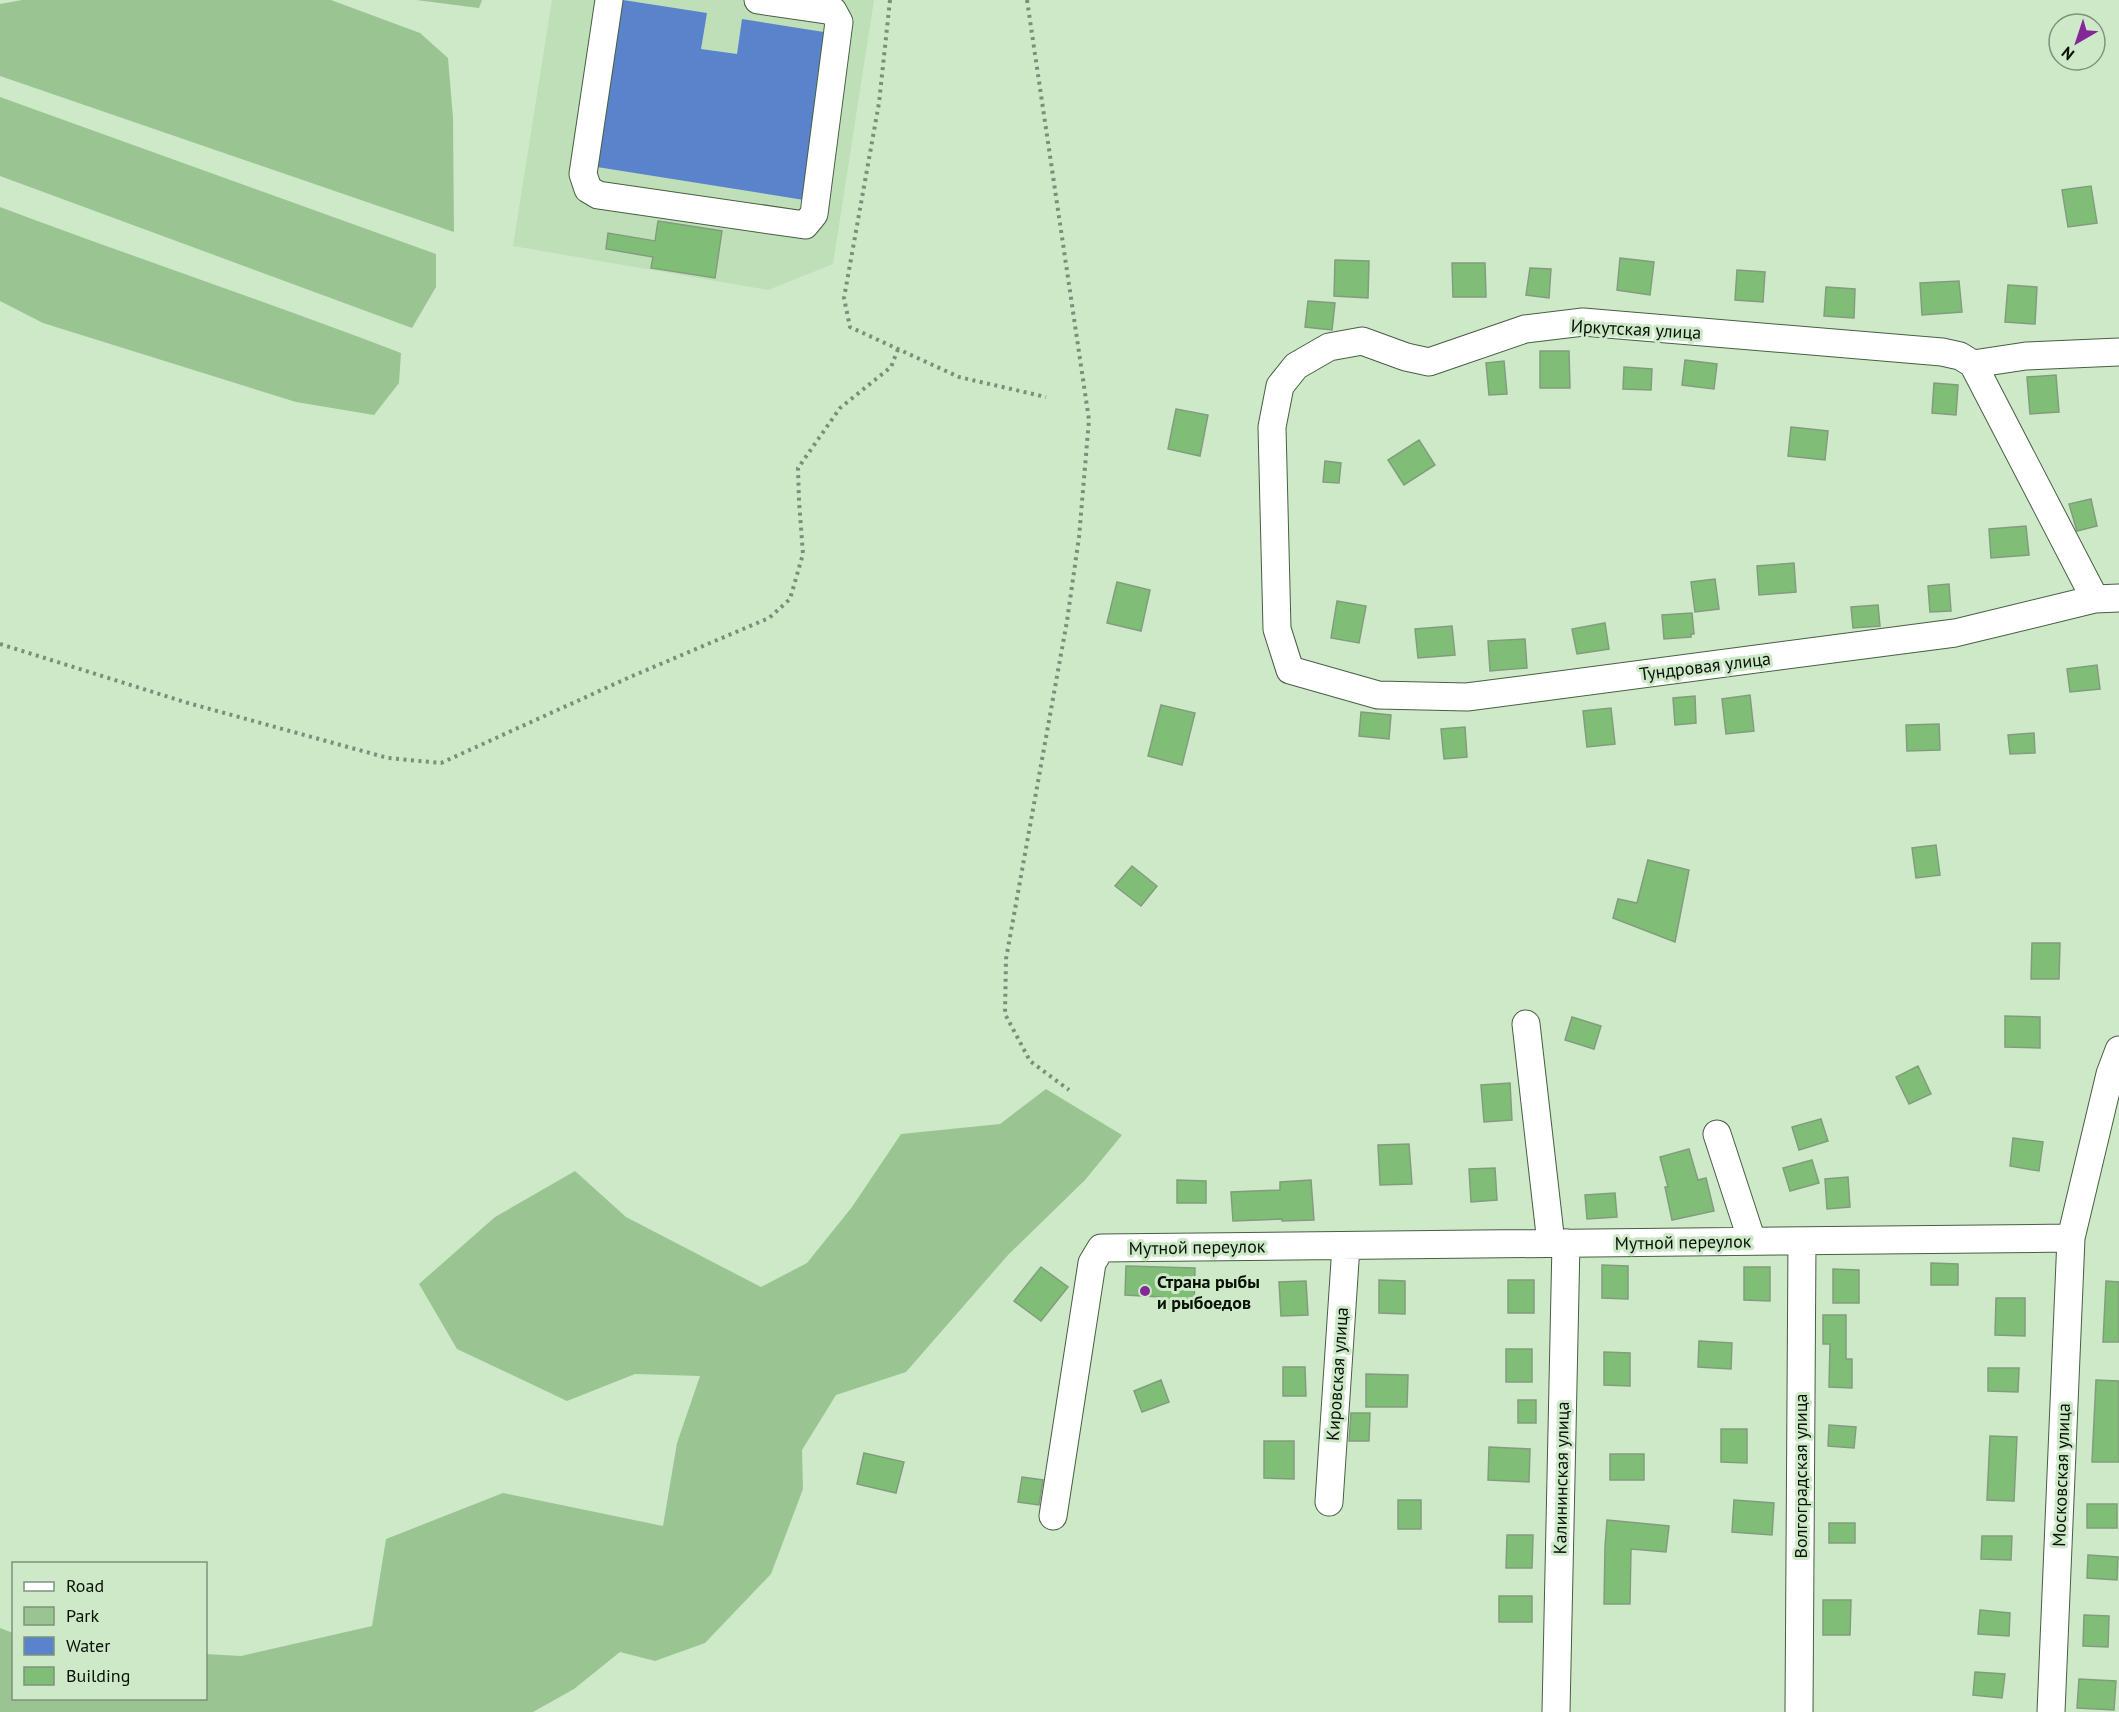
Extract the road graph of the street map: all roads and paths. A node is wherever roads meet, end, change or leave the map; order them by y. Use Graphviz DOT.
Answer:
graph roads {
  1 [pos="609,0"];
  2 [pos="758,0"];
  3 [pos="890,0"];
  4 [pos="1027,0"];
  5 [pos="898,349"];
  6 [pos="2119,352"];
  7 [pos="1973,364"];
  8 [pos="1046,397"];
  9 [pos="2107,599"];
  10 [pos="0,644"];
  11 [pos="1290,670"];
  12 [pos="1526,1024"];
  13 [pos="2119,1050"];
  14 [pos="1069,1090"];
  15 [pos="1717,1134"];
  16 [pos="2071,1238"];
  17 [pos="1752,1241"];
  18 [pos="1802,1241"];
  19 [pos="1559,1243"];
  20 [pos="1346,1246"];
  21 [pos="1329,1502"];
  22 [pos="1053,1516"];
  23 [pos="1556,1712"];
  24 [pos="1799,1712"];
  25 [pos="2051,1712"];
  1 -- 2 [label="street"];
  3 -- 5 [label="path"];
  4 -- 14 [label="path"];
  5 -- 8 [label="path"];
  5 -- 10 [label="path"];
  6 -- 7 [label="street"];
  7 -- 9 [label="street"];
  7 -- 11 [label="street, Иркутская улица"];
  9 -- 11 [label="street, Тундровая улица"];
  12 -- 19 [label="street, Калининская улица"];
  13 -- 16 [label="street"];
  15 -- 17 [label="street"];
  16 -- 18 [label="street, Мутной переулок"];
  16 -- 25 [label="street, Московская улица"];
  17 -- 18 [label="street, Мутной переулок"];
  17 -- 19 [label="street, Мутной переулок"];
  18 -- 24 [label="street, Волгоградская улица"];
  19 -- 20 [label="street, Мутной переулок"];
  19 -- 23 [label="street, Калининская улица"];
  20 -- 21 [label="street, Кировская улица"];
  20 -- 22 [label="street, Мутной переулок"];
}
